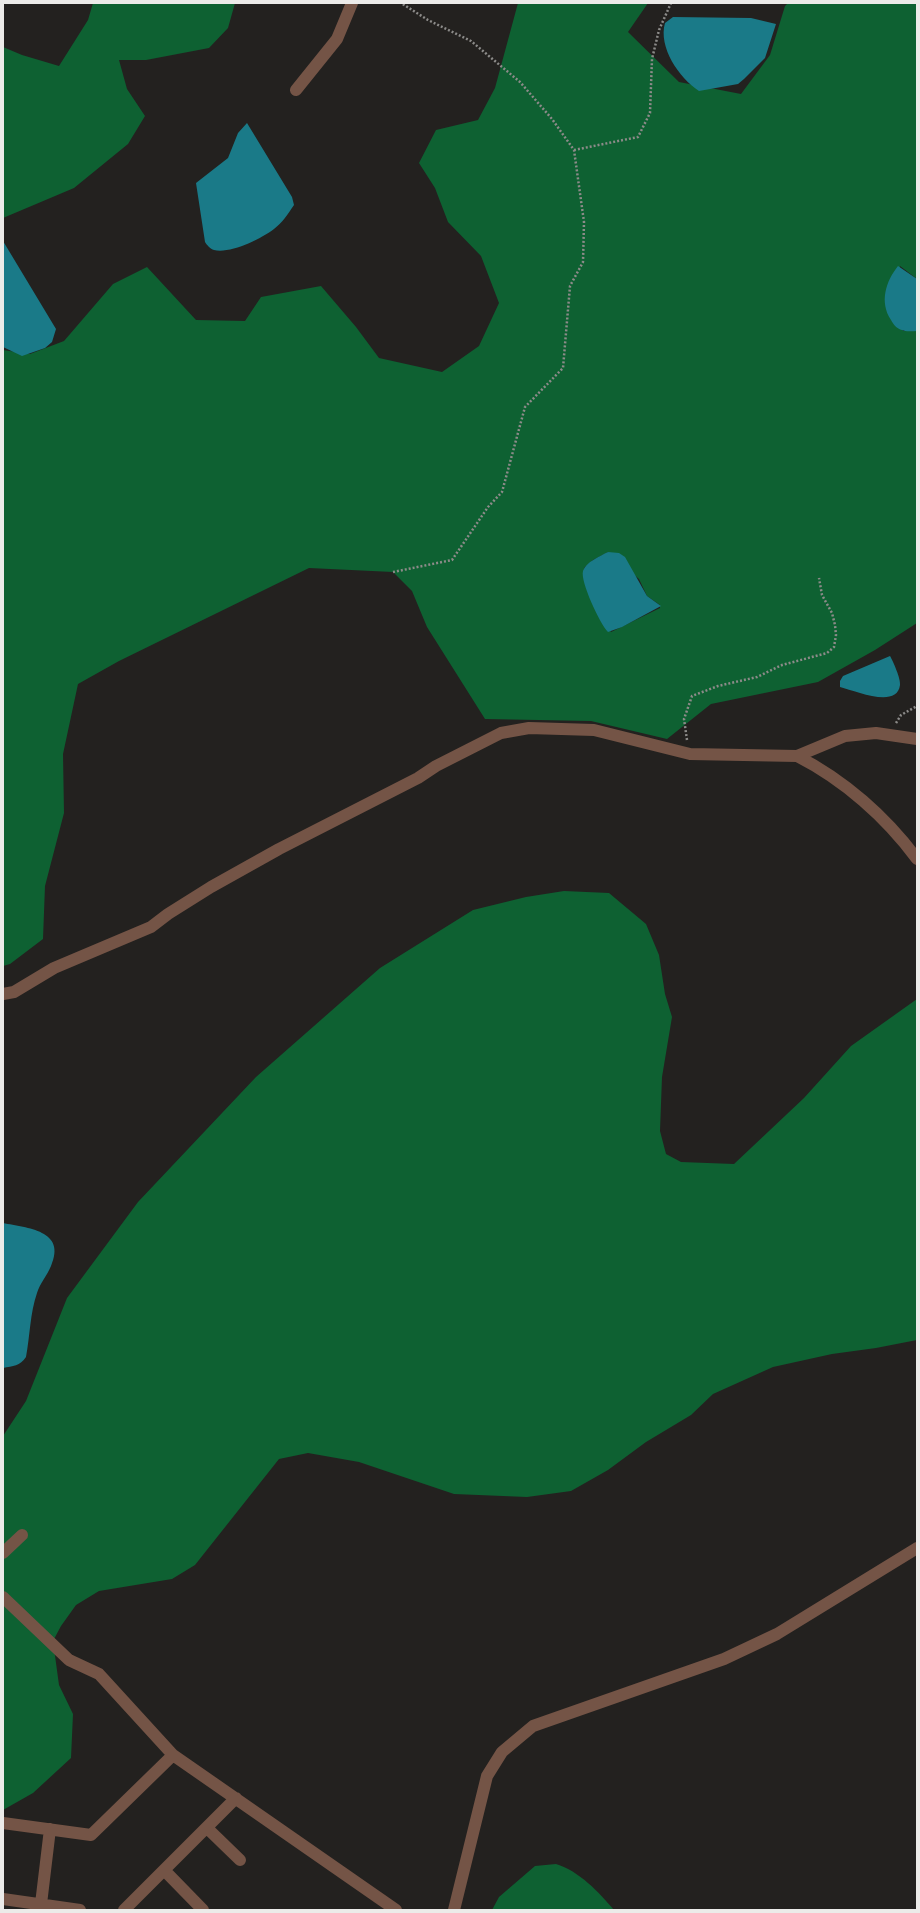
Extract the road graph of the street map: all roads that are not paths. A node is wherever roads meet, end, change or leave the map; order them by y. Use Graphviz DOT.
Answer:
graph roads {
  1 [pos="352,3"];
  2 [pos="296,90"];
  3 [pos="917,739"];
  4 [pos="797,756"];
  5 [pos="917,859"];
  6 [pos="3,994"];
  7 [pos="22,1535"];
  8 [pos="917,1548"];
  9 [pos="3,1553"];
  10 [pos="3,1597"];
  11 [pos="173,1754"];
  12 [pos="236,1798"];
  13 [pos="3,1822"];
  14 [pos="207,1828"];
  15 [pos="50,1829"];
  16 [pos="240,1860"];
  17 [pos="164,1870"];
  18 [pos="3,1899"];
  19 [pos="41,1904"];
  20 [pos="80,1910"];
  21 [pos="124,1910"];
  22 [pos="203,1910"];
  23 [pos="396,1910"];
  24 [pos="454,1910"];
  1 -- 2 [label="street"];
  3 -- 4 [label="street"];
  4 -- 5 [label="street"];
  4 -- 6 [label="street"];
  7 -- 9 [label="street"];
  8 -- 24 [label="street"];
  10 -- 11 [label="street"];
  11 -- 12 [label="street"];
  11 -- 15 [label="street"];
  12 -- 14 [label="street"];
  12 -- 23 [label="street"];
  13 -- 15 [label="street"];
  14 -- 16 [label="street"];
  14 -- 17 [label="street"];
  15 -- 19 [label="street"];
  17 -- 21 [label="street"];
  17 -- 22 [label="street"];
  18 -- 19 [label="street"];
  19 -- 20 [label="street"];
}
